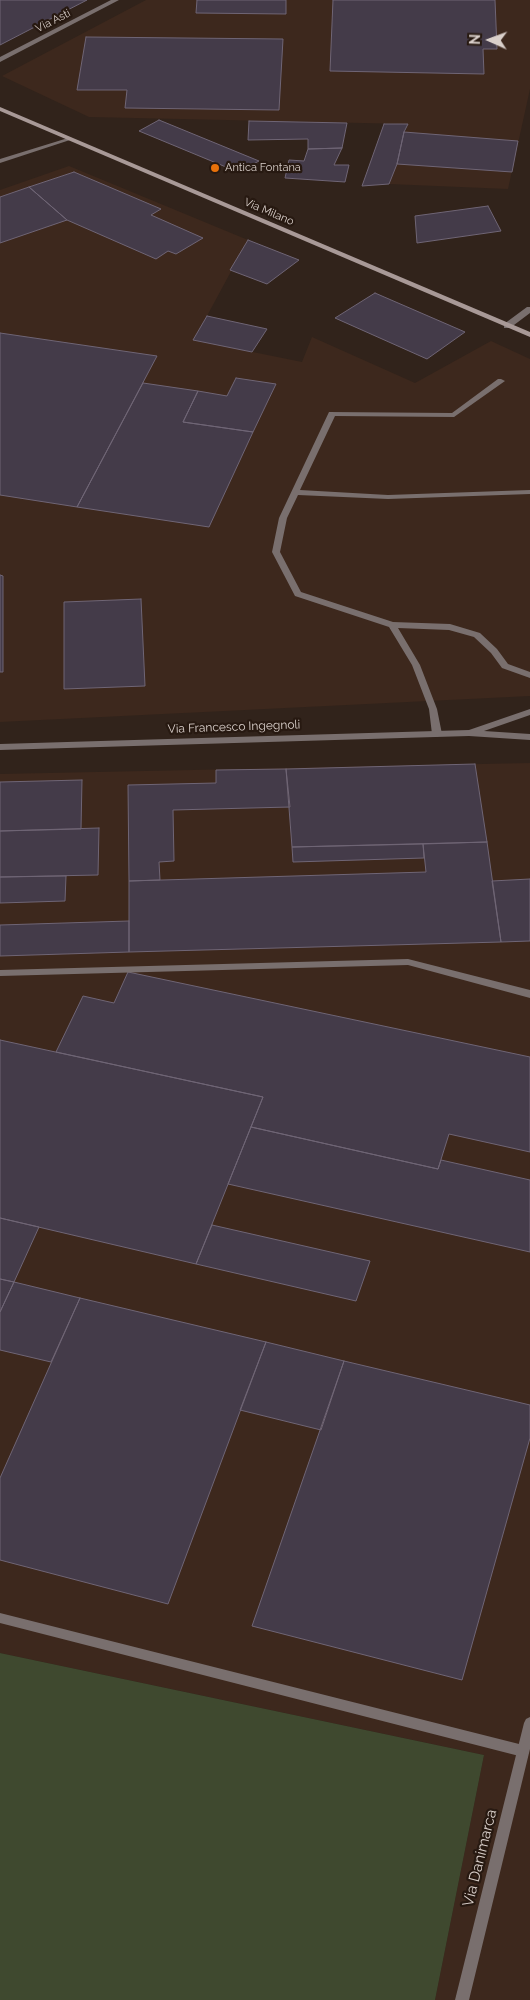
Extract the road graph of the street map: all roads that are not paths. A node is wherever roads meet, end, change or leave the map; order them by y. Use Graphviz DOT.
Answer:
graph roads {
  1 [pos="116,0"];
  2 [pos="0,60"];
  3 [pos="0,109"];
  4 [pos="70,139"];
  5 [pos="0,161"];
  6 [pos="530,309"];
  7 [pos="507,326"];
  8 [pos="530,335"];
  9 [pos="502,381"];
  10 [pos="296,492"];
  11 [pos="530,492"];
  12 [pos="392,625"];
  13 [pos="530,675"];
  14 [pos="530,712"];
  15 [pos="437,734"];
  16 [pos="469,734"];
  17 [pos="530,737"];
  18 [pos="0,746"];
  19 [pos="0,973"];
  20 [pos="530,994"];
  21 [pos="0,1618"];
  22 [pos="530,1723"];
  23 [pos="523,1751"];
  24 [pos="462,2000"];
  1 -- 2 [label="street, Via Asti"];
  3 -- 4 [label="main road, Via Milano"];
  4 -- 5 [label="street"];
  4 -- 7 [label="main road, Via Milano"];
  6 -- 7 [label="street"];
  7 -- 8 [label="main road, Via Milano"];
  9 -- 10 [label="street"];
  10 -- 11 [label="street"];
  10 -- 12 [label="street"];
  12 -- 13 [label="street"];
  12 -- 15 [label="street"];
  14 -- 16 [label="street, Via Francesco Ingegnoli"];
  15 -- 16 [label="street, Via Francesco Ingegnoli"];
  15 -- 18 [label="street, Via Francesco Ingegnoli"];
  16 -- 17 [label="street, Via Francesco Ingegnoli"];
  19 -- 20 [label="street"];
  21 -- 23 [label="street"];
  22 -- 23 [label="street, Via Danimarca"];
  23 -- 24 [label="street, Via Danimarca"];
}
